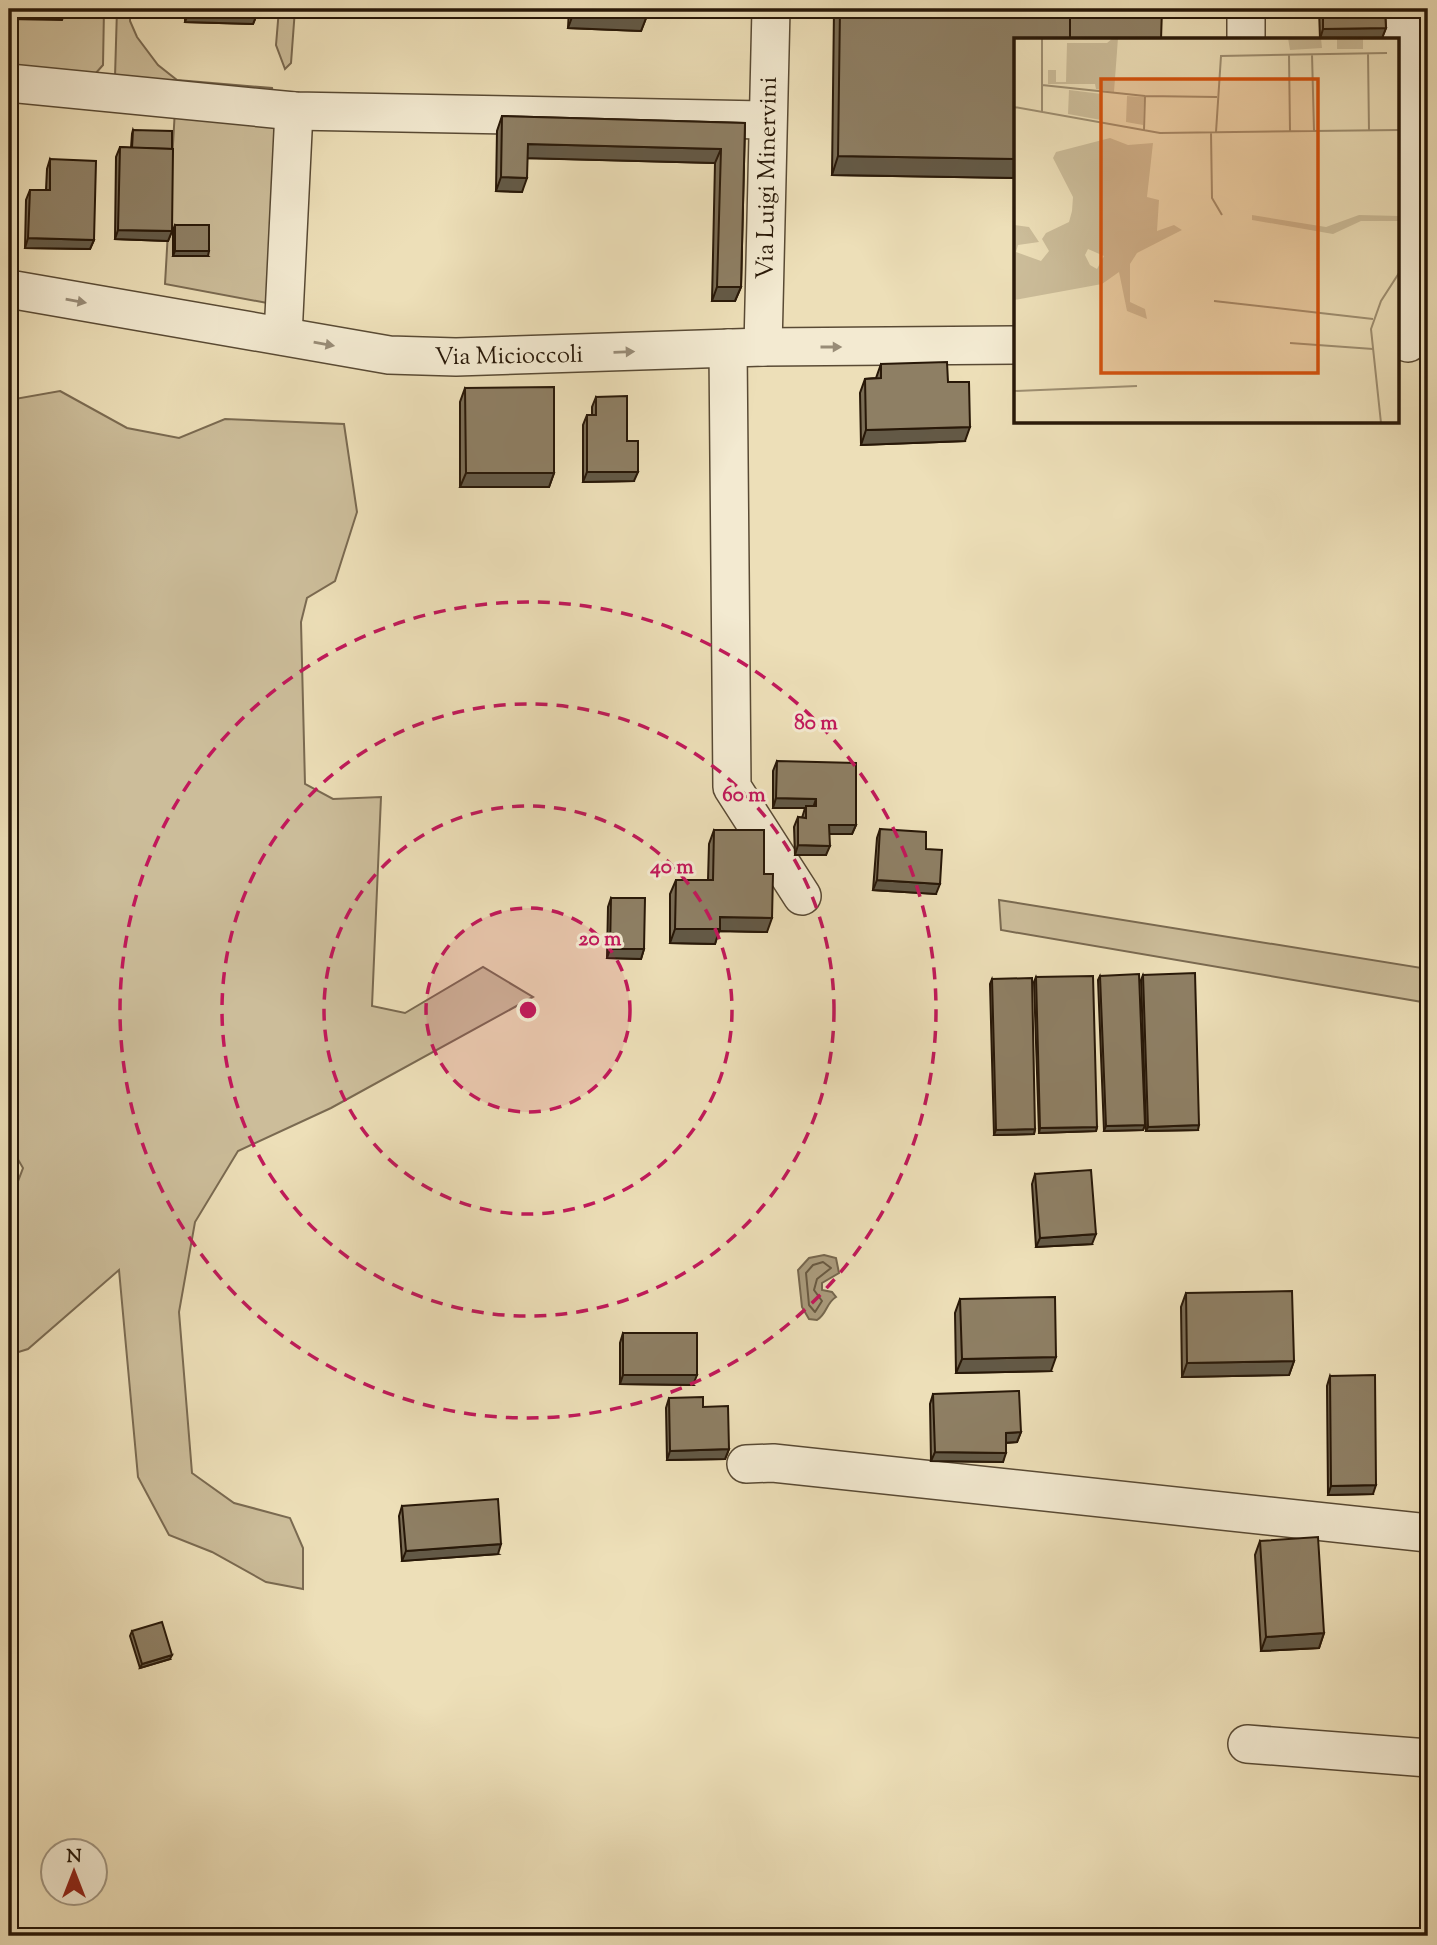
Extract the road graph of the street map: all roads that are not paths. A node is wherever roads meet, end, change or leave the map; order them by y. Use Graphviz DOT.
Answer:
graph roads {
  1 [pos="771,9"];
  2 [pos="1246,9"];
  3 [pos="1402,9"];
  4 [pos="1246,38"];
  5 [pos="9,83"];
  6 [pos="293,111"];
  7 [pos="767,120"];
  8 [pos="9,289"];
  9 [pos="284,337"];
  10 [pos="1411,343"];
  11 [pos="1014,345"];
  12 [pos="745,348"];
  13 [pos="802,895"];
  14 [pos="746,1464"];
  15 [pos="1428,1533"];
  16 [pos="1247,1744"];
  17 [pos="1428,1758"];
  1 -- 7 [label="street, Via Luigi Minervini"];
  2 -- 4 [label="street"];
  3 -- 10 [label="street"];
  5 -- 6 [label="street"];
  6 -- 7 [label="street"];
  6 -- 9 [label="street"];
  7 -- 12 [label="street, Via Luigi Minervini"];
  8 -- 9 [label="street, Via Micioccoli, one-way"];
  9 -- 12 [label="street, Via Micioccoli, one-way"];
  12 -- 11 [label="street, Via Micioccoli, one-way"];
  12 -- 13 [label="street, Via Luigi Minervini"];
  14 -- 15 [label="street"];
  16 -- 17 [label="street"];
}
